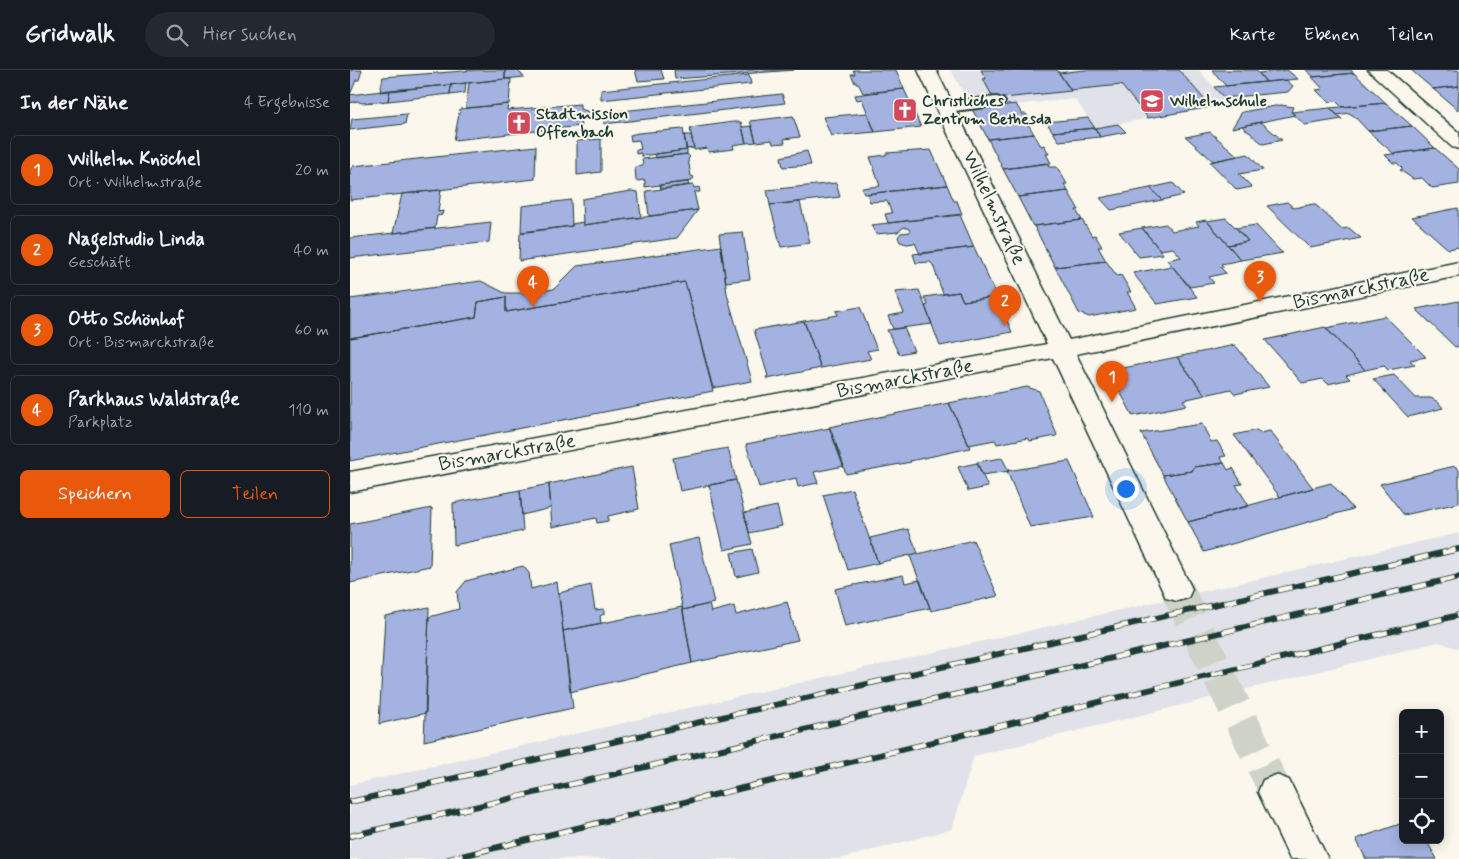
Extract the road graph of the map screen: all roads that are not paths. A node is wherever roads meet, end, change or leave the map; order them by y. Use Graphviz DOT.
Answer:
graph roads {
  1 [pos="927,70"];
  2 [pos="1377,70"];
  3 [pos="997,102"];
  4 [pos="946,107"];
  5 [pos="1459,143"];
  6 [pos="1459,269"];
  7 [pos="1061,349"];
  8 [pos="350,482"];
  9 [pos="1177,589"];
  10 [pos="1276,792"];
  11 [pos="1309,859"];
  1 -- 4 [label="street, Wilhelmstraße"];
  2 -- 5 [label="street"];
  3 -- 4 [label="lane"];
  4 -- 7 [label="street, Wilhelmstraße"];
  6 -- 7 [label="street, Bismarckstraße"];
  7 -- 8 [label="street, Bismarckstraße"];
  7 -- 9 [label="street, Wilhelmstraße"];
  10 -- 11 [label="street"];
}
